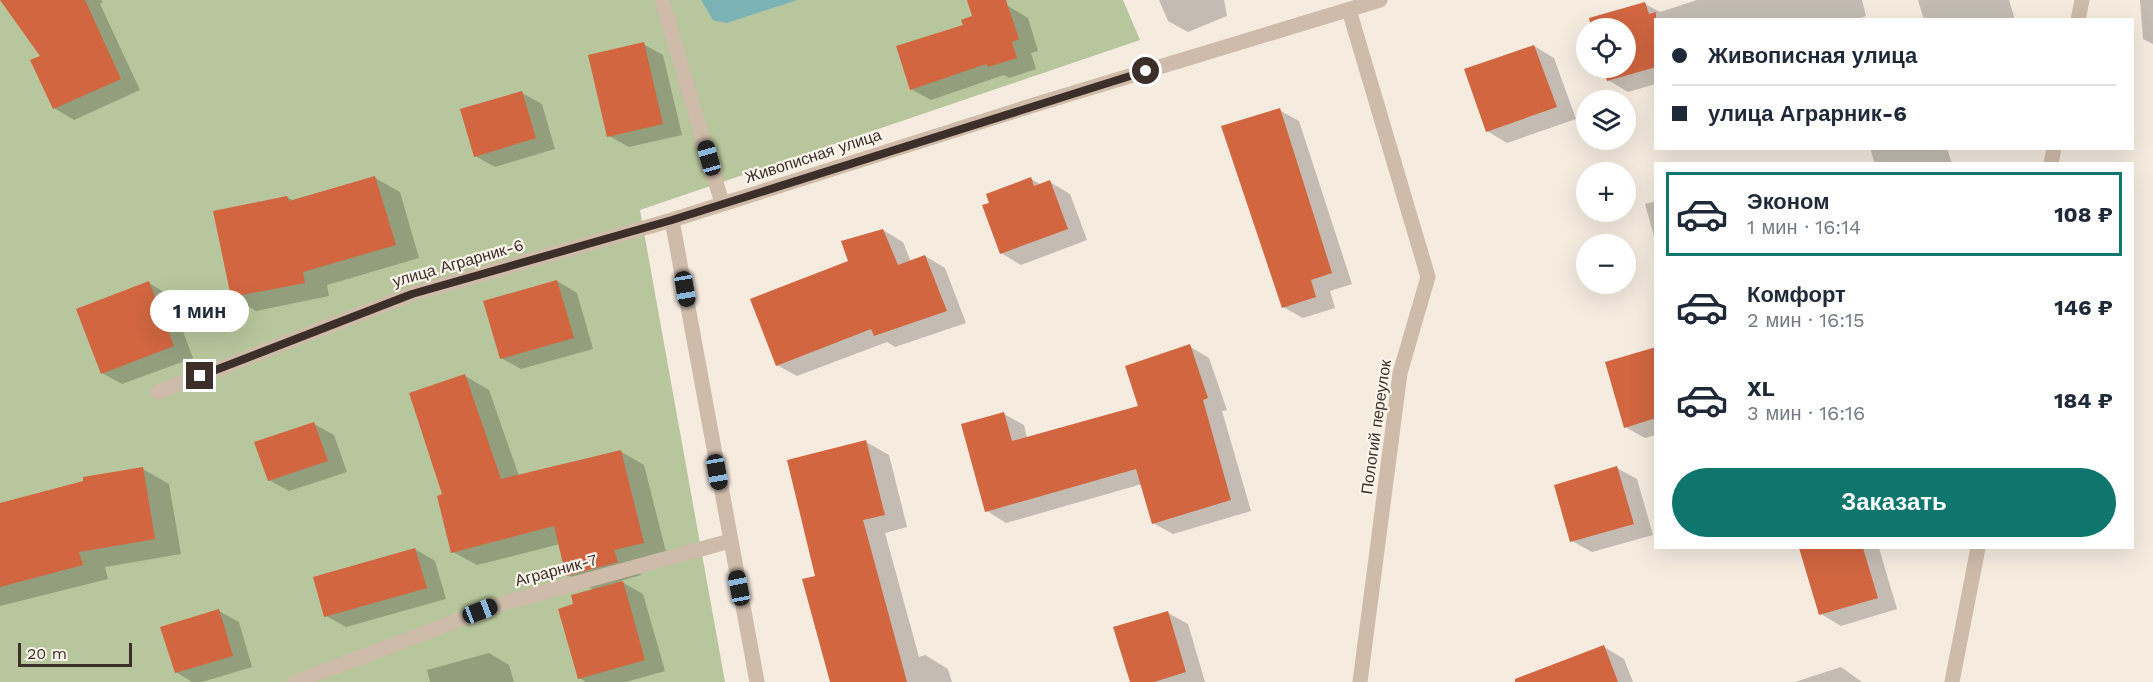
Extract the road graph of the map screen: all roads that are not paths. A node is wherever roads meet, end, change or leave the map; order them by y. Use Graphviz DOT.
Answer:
graph roads {
  1 [pos="662,0"];
  2 [pos="1380,0"];
  3 [pos="2082,0"];
  4 [pos="1349,10"];
  5 [pos="2078,18"];
  6 [pos="722,203"];
  7 [pos="672,220"];
  8 [pos="158,392"];
  9 [pos="730,541"];
  10 [pos="1978,549"];
  11 [pos="295,682"];
  12 [pos="757,682"];
  13 [pos="1360,682"];
  14 [pos="1952,682"];
  1 -- 6 [label="street"];
  2 -- 4 [label="street, Живописная улица"];
  3 -- 5 [label="street"];
  4 -- 6 [label="street, Живописная улица"];
  4 -- 13 [label="street, Пологий переулок"];
  6 -- 7 [label="street, Живописная улица"];
  7 -- 8 [label="street, улица Аграрник-6"];
  7 -- 9 [label="street"];
  9 -- 11 [label="street, Аграрник-7"];
  9 -- 12 [label="street"];
  10 -- 14 [label="street"];
}
